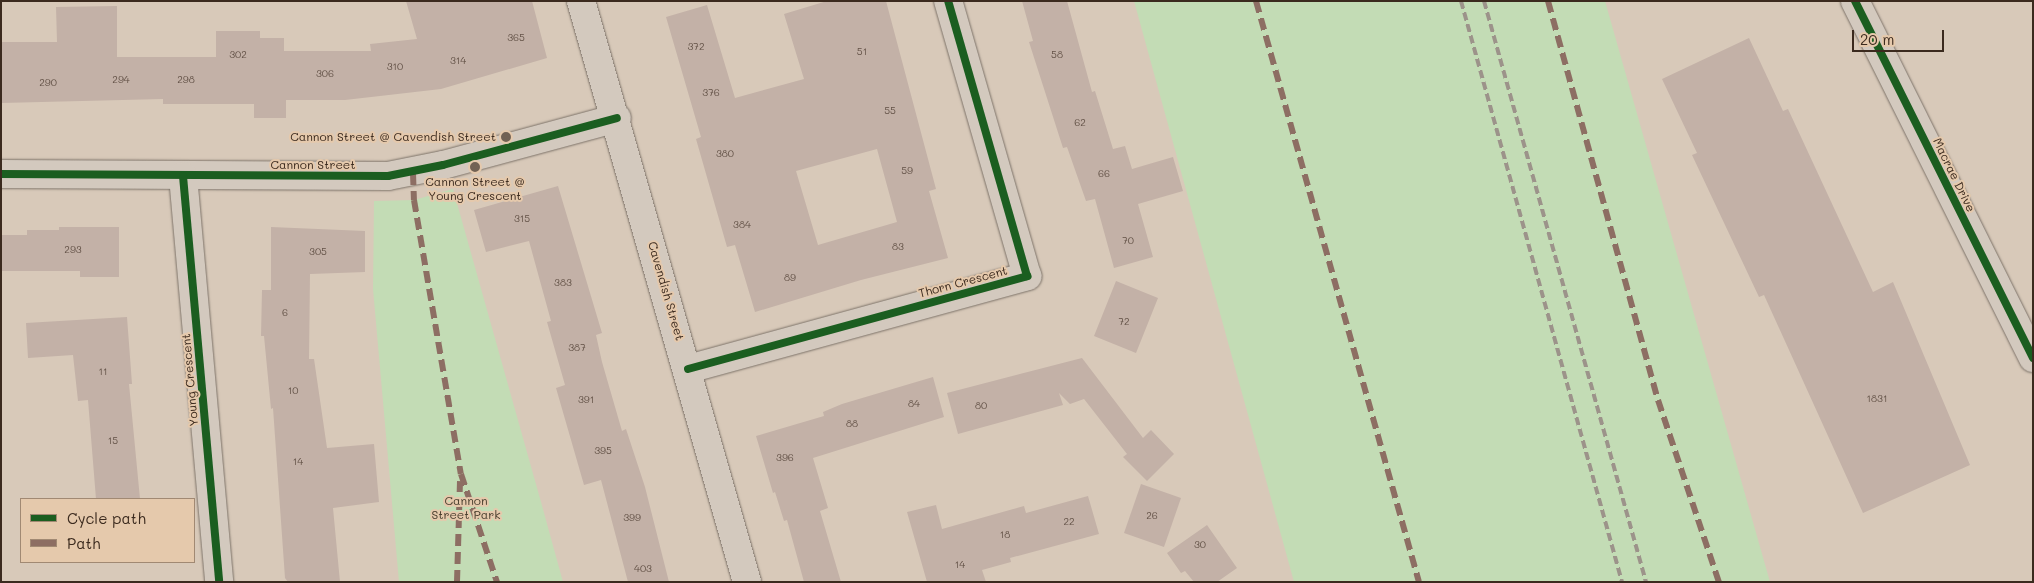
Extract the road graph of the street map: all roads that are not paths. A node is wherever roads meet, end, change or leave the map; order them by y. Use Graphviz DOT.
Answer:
graph roads {
  1 [pos="581,1"];
  2 [pos="948,1"];
  3 [pos="1855,1"];
  4 [pos="617,118"];
  5 [pos="1,174"];
  6 [pos="183,176"];
  7 [pos="2033,358"];
  8 [pos="688,369"];
  9 [pos="219,582"];
  10 [pos="747,582"];
  1 -- 4 [label="street, Cavendish Street"];
  2 -- 8 [label="street, Thorn Crescent"];
  3 -- 7 [label="street, Macrae Drive"];
  4 -- 6 [label="street, Cannon Street"];
  4 -- 8 [label="street, Cavendish Street"];
  5 -- 6 [label="street, Cannon Street"];
  6 -- 9 [label="street, Young Crescent"];
  8 -- 10 [label="street, Cavendish Street"];
}
